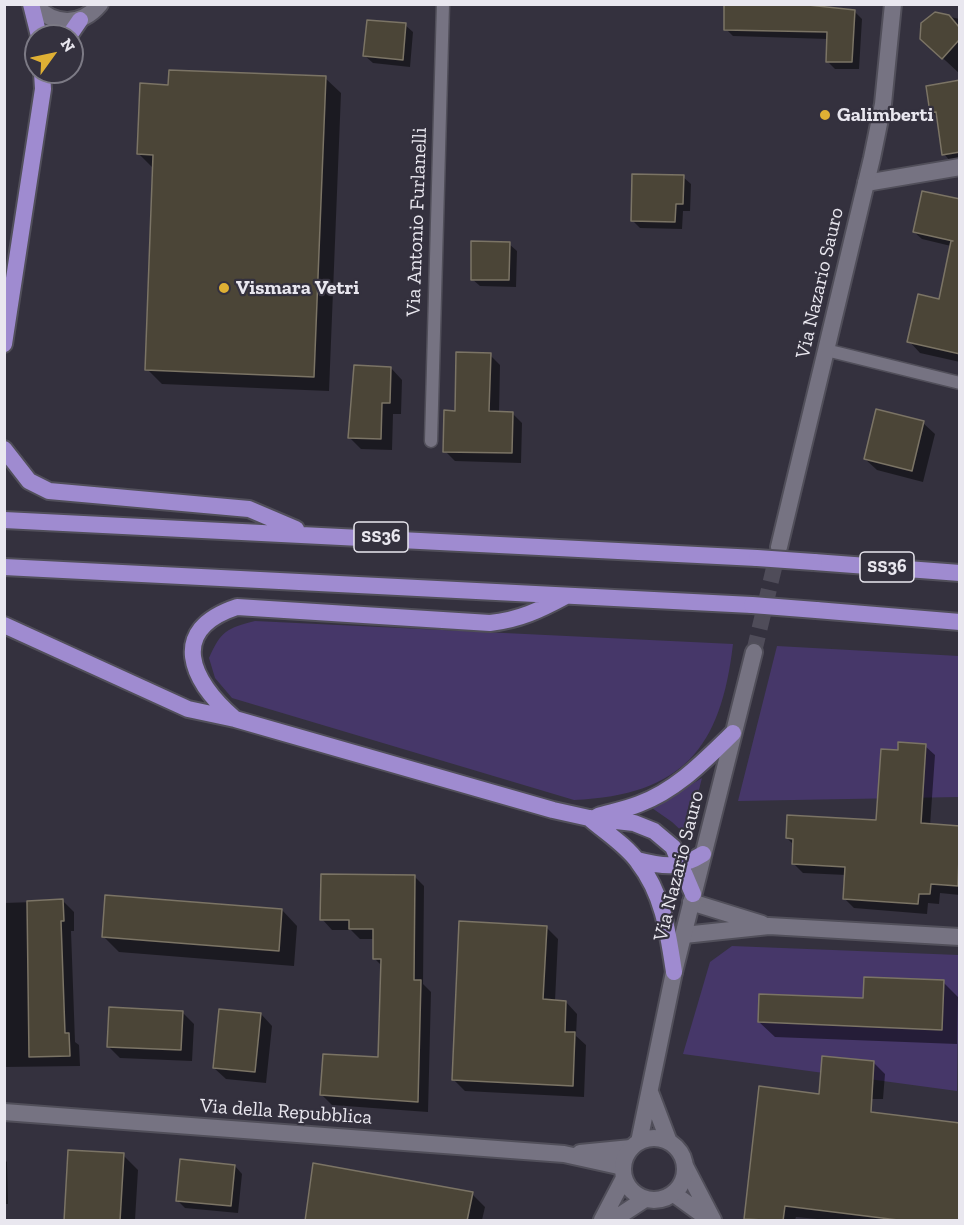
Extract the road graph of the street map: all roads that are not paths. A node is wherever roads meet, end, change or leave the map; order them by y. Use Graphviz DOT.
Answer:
graph roads {
  1 [pos="32,4"];
  2 [pos="100,4"];
  3 [pos="443,4"];
  4 [pos="893,4"];
  5 [pos="80,20"];
  6 [pos="36,24"];
  7 [pos="77,24"];
  8 [pos="41,84"];
  9 [pos="960,167"];
  10 [pos="866,183"];
  11 [pos="4,344"];
  12 [pos="826,350"];
  13 [pos="960,383"];
  14 [pos="431,441"];
  15 [pos="4,448"];
  16 [pos="4,520"];
  17 [pos="308,533"];
  18 [pos="779,547"];
  19 [pos="4,567"];
  20 [pos="960,573"];
  21 [pos="567,596"];
  22 [pos="960,622"];
  23 [pos="4,625"];
  24 [pos="754,652"];
  25 [pos="235,719"];
  26 [pos="733,733"];
  27 [pos="589,818"];
  28 [pos="704,854"];
  29 [pos="637,860"];
  30 [pos="683,866"];
  31 [pos="692,898"];
  32 [pos="769,926"];
  33 [pos="684,935"];
  34 [pos="960,937"];
  35 [pos="674,972"];
  36 [pos="650,1091"];
  37 [pos="4,1112"];
  38 [pos="669,1142"];
  39 [pos="635,1145"];
  40 [pos="564,1154"];
  41 [pos="685,1166"];
  42 [pos="623,1172"];
  43 [pos="674,1194"];
  44 [pos="645,1199"];
  45 [pos="602,1221"];
  46 [pos="613,1221"];
  47 [pos="712,1221"];
  1 -- 5 [label="main road"];
  1 -- 6 [label="highway"];
  2 -- 5 [label="main road"];
  3 -- 14 [label="lane, Via Antonio Furlanelli"];
  4 -- 10 [label="main road, Via Nazario Sauro"];
  5 -- 7 [label="highway"];
  8 -- 11 [label="highway"];
  9 -- 10 [label="main road"];
  10 -- 12 [label="main road, Via Nazario Sauro"];
  12 -- 13 [label="lane"];
  12 -- 18 [label="main road, Via Nazario Sauro"];
  15 -- 17 [label="highway"];
  16 -- 17 [label="highway, SS36"];
  17 -- 20 [label="highway, SS36, bridge"];
  19 -- 21 [label="highway"];
  21 -- 22 [label="highway, bridge"];
  21 -- 25 [label="highway"];
  23 -- 25 [label="highway"];
  24 -- 26 [label="main road, Via Nazario Sauro"];
  25 -- 27 [label="highway"];
  26 -- 27 [label="highway"];
  26 -- 28 [label="main road, Via Nazario Sauro"];
  27 -- 29 [label="highway"];
  27 -- 30 [label="highway"];
  28 -- 30 [label="highway"];
  28 -- 31 [label="main road, Via Nazario Sauro"];
  29 -- 30 [label="highway"];
  29 -- 35 [label="highway"];
  30 -- 31 [label="highway"];
  31 -- 32 [label="main road"];
  31 -- 33 [label="main road, Via Nazario Sauro"];
  32 -- 33 [label="main road"];
  32 -- 34 [label="main road"];
  33 -- 35 [label="main road, Via Nazario Sauro"];
  35 -- 36 [label="main road, Via Nazario Sauro"];
  36 -- 38 [label="main road"];
  36 -- 39 [label="main road, Via Nazario Sauro"];
  37 -- 40 [label="main road, Via della Repubblica"];
  38 -- 39 [label="main road"];
  38 -- 41 [label="main road"];
  39 -- 40 [label="main road"];
  39 -- 42 [label="main road"];
  40 -- 42 [label="main road"];
  41 -- 43 [label="main road"];
  41 -- 47 [label="main road"];
  42 -- 44 [label="main road"];
  42 -- 45 [label="main road"];
  43 -- 44 [label="main road"];
  43 -- 47 [label="main road"];
  44 -- 46 [label="main road"];
}
